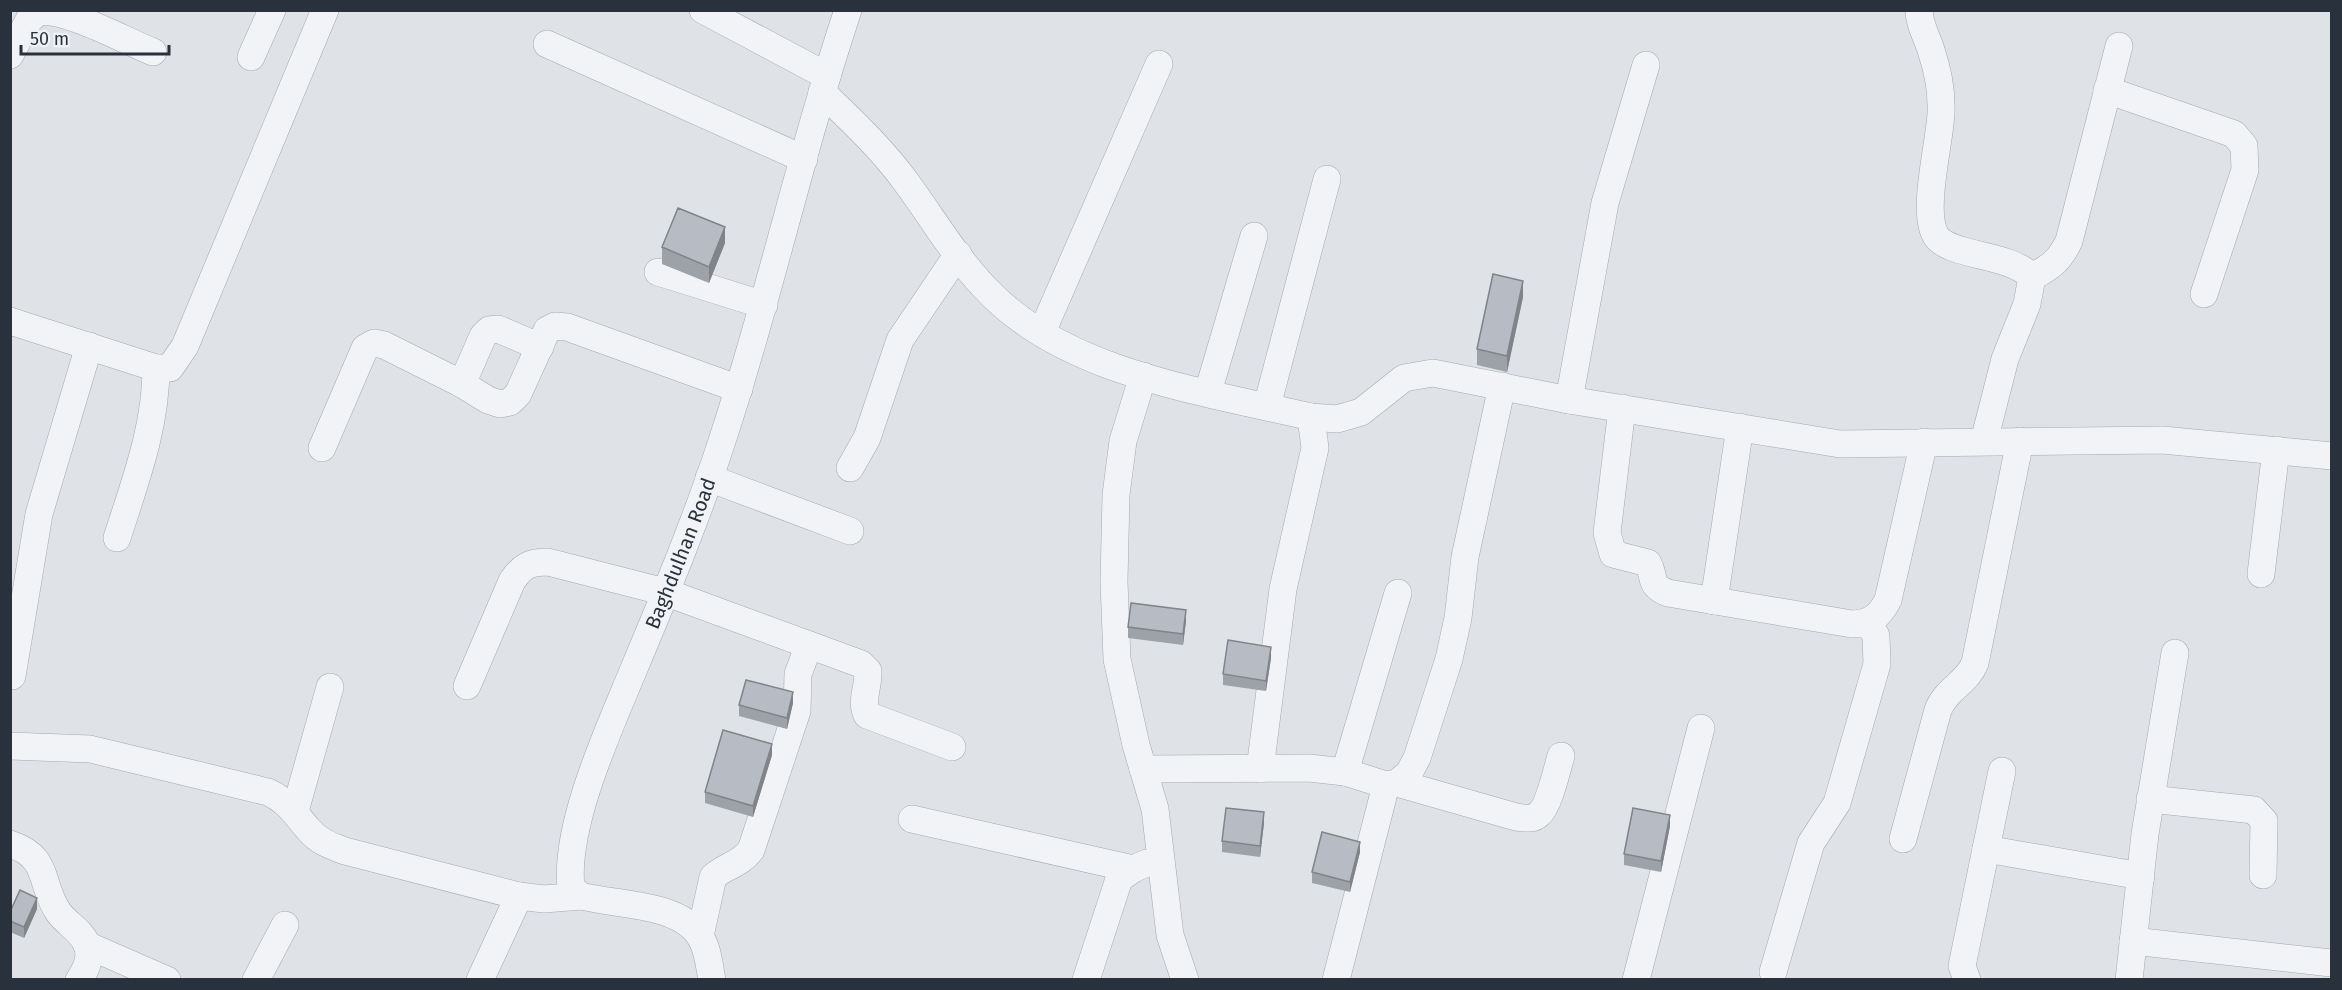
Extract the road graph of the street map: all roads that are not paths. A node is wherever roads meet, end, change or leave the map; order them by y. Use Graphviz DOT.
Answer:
graph roads {
  1 [pos="272,10"];
  2 [pos="325,10"];
  3 [pos="703,10"];
  4 [pos="1919,10"];
  5 [pos="39,11"];
  6 [pos="844,23"];
  7 [pos="547,44"];
  8 [pos="2119,46"];
  9 [pos="153,52"];
  10 [pos="10,55"];
  11 [pos="251,57"];
  12 [pos="1159,64"];
  13 [pos="1646,65"];
  14 [pos="824,84"];
  15 [pos="2107,90"];
  16 [pos="804,159"];
  17 [pos="1327,179"];
  18 [pos="1254,236"];
  19 [pos="958,254"];
  20 [pos="658,272"];
  21 [pos="2032,277"];
  22 [pos="2204,294"];
  23 [pos="764,305"];
  24 [pos="10,321"];
  25 [pos="1041,332"];
  26 [pos="88,346"];
  27 [pos="540,347"];
  28 [pos="156,368"];
  29 [pos="1143,376"];
  30 [pos="462,384"];
  31 [pos="1502,386"];
  32 [pos="739,389"];
  33 [pos="1208,392"];
  34 [pos="1569,400"];
  35 [pos="1267,406"];
  36 [pos="1622,408"];
  37 [pos="1311,417"];
  38 [pos="1740,427"];
  39 [pos="1984,441"];
  40 [pos="2020,441"];
  41 [pos="1924,442"];
  42 [pos="322,448"];
  43 [pos="2276,450"];
  44 [pos="2331,456"];
  45 [pos="850,468"];
  46 [pos="709,478"];
  47 [pos="850,531"];
  48 [pos="117,538"];
  49 [pos="2261,574"];
  50 [pos="665,592"];
  51 [pos="1398,593"];
  52 [pos="1714,601"];
  53 [pos="1869,623"];
  54 [pos="809,645"];
  55 [pos="2175,653"];
  56 [pos="12,676"];
  57 [pos="467,686"];
  58 [pos="330,687"];
  59 [pos="1701,728"];
  60 [pos="10,746"];
  61 [pos="952,747"];
  62 [pos="1561,756"];
  63 [pos="1260,768"];
  64 [pos="1143,770"];
  65 [pos="2002,771"];
  66 [pos="1345,772"];
  67 [pos="1391,784"];
  68 [pos="2150,799"];
  69 [pos="295,811"];
  70 [pos="912,819"];
  71 [pos="1903,839"];
  72 [pos="10,844"];
  73 [pos="1986,849"];
  74 [pos="1162,858"];
  75 [pos="1133,869"];
  76 [pos="2263,875"];
  77 [pos="2141,876"];
  78 [pos="519,896"];
  79 [pos="582,896"];
  80 [pos="285,925"];
  81 [pos="700,936"];
  82 [pos="2133,941"];
  83 [pos="87,945"];
  84 [pos="2331,962"];
  85 [pos="1773,972"];
  86 [pos="1965,978"];
  87 [pos="78,980"];
  88 [pos="167,980"];
  89 [pos="256,980"];
  90 [pos="480,980"];
  91 [pos="712,980"];
  92 [pos="1086,980"];
  93 [pos="1185,980"];
  94 [pos="1336,980"];
  95 [pos="1636,980"];
  96 [pos="2129,980"];
  97 [pos="2328,980"];
  1 -- 11 [label="street"];
  2 -- 28 [label="street"];
  3 -- 14 [label="street"];
  4 -- 21 [label="street"];
  5 -- 9 [label="street"];
  5 -- 10 [label="street"];
  6 -- 14 [label="street, Baghdulhan Road"];
  7 -- 16 [label="street"];
  8 -- 15 [label="street"];
  12 -- 25 [label="street"];
  13 -- 34 [label="street"];
  14 -- 16 [label="street, Baghdulhan Road"];
  14 -- 19 [label="street"];
  15 -- 21 [label="street"];
  15 -- 22 [label="street"];
  16 -- 23 [label="street, Baghdulhan Road"];
  17 -- 35 [label="street"];
  18 -- 33 [label="street"];
  19 -- 25 [label="street"];
  19 -- 45 [label="street"];
  20 -- 23 [label="street"];
  21 -- 39 [label="street"];
  23 -- 32 [label="street, Baghdulhan Road"];
  24 -- 26 [label="street"];
  25 -- 29 [label="street"];
  26 -- 28 [label="street"];
  26 -- 56 [label="street"];
  27 -- 30 [label="street"];
  27 -- 30 [label="street"];
  27 -- 32 [label="street"];
  28 -- 48 [label="street"];
  29 -- 33 [label="street"];
  29 -- 64 [label="street"];
  30 -- 42 [label="street"];
  31 -- 34 [label="street"];
  31 -- 37 [label="street"];
  31 -- 67 [label="street"];
  32 -- 46 [label="street, Baghdulhan Road"];
  33 -- 35 [label="street"];
  34 -- 36 [label="street"];
  35 -- 37 [label="street"];
  36 -- 38 [label="street"];
  36 -- 52 [label="street"];
  37 -- 63 [label="street"];
  38 -- 41 [label="street"];
  38 -- 52 [label="street"];
  39 -- 40 [label="street"];
  39 -- 41 [label="street"];
  40 -- 43 [label="street"];
  40 -- 71 [label="street"];
  41 -- 53 [label="street"];
  43 -- 44 [label="street"];
  43 -- 49 [label="street"];
  46 -- 47 [label="street"];
  46 -- 50 [label="street, Baghdulhan Road"];
  50 -- 54 [label="street"];
  50 -- 57 [label="street"];
  50 -- 79 [label="street, Baghdulhan Road"];
  51 -- 66 [label="street"];
  52 -- 53 [label="street"];
  53 -- 85 [label="street"];
  54 -- 61 [label="street"];
  54 -- 81 [label="street"];
  55 -- 68 [label="street"];
  58 -- 69 [label="street"];
  59 -- 95 [label="street"];
  60 -- 69 [label="street"];
  62 -- 67 [label="street"];
  63 -- 64 [label="street"];
  63 -- 66 [label="street"];
  64 -- 74 [label="street"];
  65 -- 73 [label="street"];
  66 -- 67 [label="street"];
  67 -- 94 [label="street"];
  68 -- 76 [label="street"];
  68 -- 77 [label="street"];
  69 -- 78 [label="street"];
  70 -- 75 [label="street"];
  72 -- 83 [label="street"];
  73 -- 77 [label="street"];
  73 -- 86 [label="street"];
  74 -- 75 [label="street"];
  74 -- 93 [label="street"];
  75 -- 92 [label="street"];
  77 -- 82 [label="street"];
  78 -- 79 [label="street"];
  78 -- 90 [label="street"];
  79 -- 81 [label="street"];
  80 -- 89 [label="street"];
  81 -- 91 [label="street"];
  82 -- 84 [label="street"];
  82 -- 96 [label="street"];
  83 -- 87 [label="street"];
  83 -- 88 [label="street"];
  84 -- 97 [label="street"];
}
